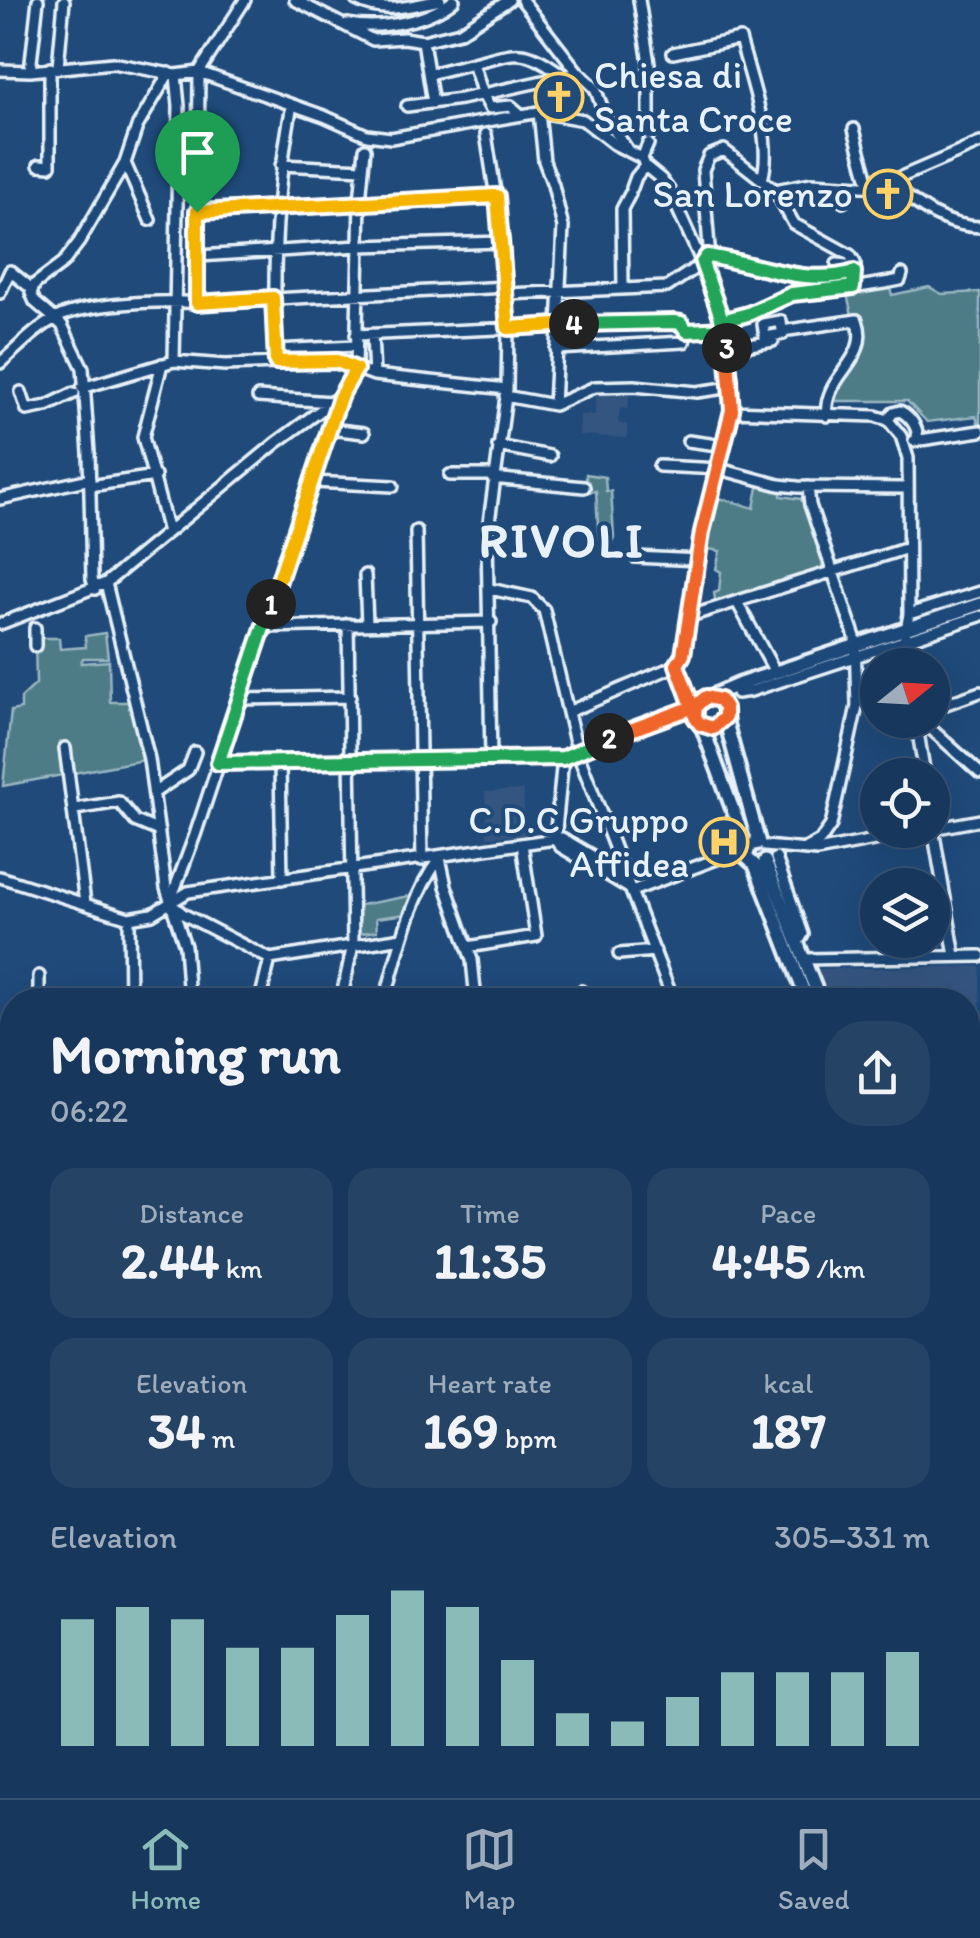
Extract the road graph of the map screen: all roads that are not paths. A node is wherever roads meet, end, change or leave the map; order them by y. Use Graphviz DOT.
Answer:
graph roads {
  1 [pos="38,0"];
  2 [pos="245,0"];
  3 [pos="295,0"];
  4 [pos="356,0"];
  5 [pos="396,0"];
  6 [pos="440,0"];
  7 [pos="454,0"];
  8 [pos="509,0"];
  9 [pos="522,0"];
  10 [pos="639,0"];
  11 [pos="64,1"];
  12 [pos="373,9"];
  13 [pos="343,26"];
  14 [pos="423,41"];
  15 [pos="673,52"];
  16 [pos="473,63"];
  17 [pos="54,68"];
  18 [pos="0,70"];
  19 [pos="30,71"];
  20 [pos="199,72"];
  21 [pos="578,73"];
  22 [pos="172,74"];
  23 [pos="429,74"];
  24 [pos="566,77"];
  25 [pos="482,93"];
  26 [pos="433,102"];
  27 [pos="292,105"];
  28 [pos="407,106"];
  29 [pos="539,112"];
  30 [pos="520,113"];
  31 [pos="854,128"];
  32 [pos="486,134"];
  33 [pos="980,143"];
  34 [pos="365,149"];
  35 [pos="628,151"];
  36 [pos="644,162"];
  37 [pos="125,163"];
  38 [pos="39,165"];
  39 [pos="281,165"];
  40 [pos="363,169"];
  41 [pos="762,179"];
  42 [pos="884,184"];
  43 [pos="847,186"];
  44 [pos="774,190"];
  45 [pos="497,196"];
  46 [pos="360,202"];
  47 [pos="842,202"];
  48 [pos="885,204"];
  49 [pos="276,208"];
  50 [pos="197,212"];
  51 [pos="150,220"];
  52 [pos="980,228"];
  53 [pos="502,242"];
  54 [pos="359,246"];
  55 [pos="274,252"];
  56 [pos="706,255"];
  57 [pos="198,256"];
  58 [pos="837,264"];
  59 [pos="854,269"];
  60 [pos="902,274"];
  61 [pos="623,286"];
  62 [pos="853,287"];
  63 [pos="32,289"];
  64 [pos="507,290"];
  65 [pos="356,292"];
  66 [pos="559,292"];
  67 [pos="0,293"];
  68 [pos="273,298"];
  69 [pos="177,301"];
  70 [pos="197,303"];
  71 [pos="54,318"];
  72 [pos="557,325"];
  73 [pos="722,325"];
  74 [pos="508,328"];
  75 [pos="687,331"];
  76 [pos="782,331"];
  77 [pos="372,334"];
  78 [pos="776,340"];
  79 [pos="356,341"];
  80 [pos="556,349"];
  81 [pos="727,349"];
  82 [pos="276,350"];
  83 [pos="178,361"];
  84 [pos="276,362"];
  85 [pos="0,363"];
  86 [pos="162,364"];
  87 [pos="356,369"];
  88 [pos="374,376"];
  89 [pos="732,388"];
  90 [pos="80,389"];
  91 [pos="21,392"];
  92 [pos="506,393"];
  93 [pos="258,396"];
  94 [pos="336,400"];
  95 [pos="554,405"];
  96 [pos="732,410"];
  97 [pos="827,416"];
  98 [pos="888,420"];
  99 [pos="330,429"];
  100 [pos="980,431"];
  101 [pos="364,433"];
  102 [pos="917,439"];
  103 [pos="688,441"];
  104 [pos="904,444"];
  105 [pos="498,446"];
  106 [pos="725,446"];
  107 [pos="550,456"];
  108 [pos="658,466"];
  109 [pos="720,469"];
  110 [pos="450,475"];
  111 [pos="154,476"];
  112 [pos="493,477"];
  113 [pos="313,482"];
  114 [pos="90,483"];
  115 [pos="393,486"];
  116 [pos="584,487"];
  117 [pos="808,487"];
  118 [pos="908,488"];
  119 [pos="0,499"];
  120 [pos="416,531"];
  121 [pos="168,532"];
  122 [pos="908,548"];
  123 [pos="635,557"];
  124 [pos="698,560"];
  125 [pos="833,572"];
  126 [pos="366,575"];
  127 [pos="106,583"];
  128 [pos="95,589"];
  129 [pos="490,589"];
  130 [pos="980,592"];
  131 [pos="737,602"];
  132 [pos="980,604"];
  133 [pos="909,614"];
  134 [pos="690,616"];
  135 [pos="980,616"];
  136 [pos="490,622"];
  137 [pos="417,623"];
  138 [pos="0,624"];
  139 [pos="348,624"];
  140 [pos="367,624"];
  141 [pos="264,627"];
  142 [pos="35,628"];
  143 [pos="905,635"];
  144 [pos="35,646"];
  145 [pos="906,648"];
  146 [pos="855,651"];
  147 [pos="677,665"];
  148 [pos="775,672"];
  149 [pos="752,680"];
  150 [pos="858,690"];
  151 [pos="737,692"];
  152 [pos="980,692"];
  153 [pos="350,696"];
  154 [pos="712,696"];
  155 [pos="240,698"];
  156 [pos="950,703"];
  157 [pos="694,706"];
  158 [pos="568,712"];
  159 [pos="725,713"];
  160 [pos="702,726"];
  161 [pos="940,738"];
  162 [pos="66,748"];
  163 [pos="577,751"];
  164 [pos="194,752"];
  165 [pos="563,758"];
  166 [pos="490,759"];
  167 [pos="421,760"];
  168 [pos="350,762"];
  169 [pos="218,763"];
  170 [pos="280,763"];
  171 [pos="980,773"];
  172 [pos="155,792"];
  173 [pos="74,809"];
  174 [pos="980,820"];
  175 [pos="950,825"];
  176 [pos="159,831"];
  177 [pos="555,840"];
  178 [pos="860,842"];
  179 [pos="522,844"];
  180 [pos="936,848"];
  181 [pos="805,849"];
  182 [pos="793,850"];
  183 [pos="760,854"];
  184 [pos="440,858"];
  185 [pos="422,860"];
  186 [pos="352,869"];
  187 [pos="626,876"];
  188 [pos="0,877"];
  189 [pos="282,879"];
  190 [pos="446,886"];
  191 [pos="423,888"];
  192 [pos="632,890"];
  193 [pos="169,902"];
  194 [pos="85,903"];
  195 [pos="129,918"];
  196 [pos="402,938"];
  197 [pos="353,945"];
  198 [pos="468,947"];
  199 [pos="655,952"];
  200 [pos="619,954"];
  201 [pos="955,956"];
  202 [pos="980,956"];
  203 [pos="270,958"];
  204 [pos="804,959"];
  205 [pos="39,976"];
  206 [pos="40,988"];
  207 [pos="130,988"];
  208 [pos="188,988"];
  209 [pos="263,988"];
  210 [pos="344,988"];
  211 [pos="388,988"];
  212 [pos="474,988"];
  213 [pos="668,988"];
  214 [pos="803,988"];
  215 [pos="815,988"];
  1 -- 19 [label="street"];
  2 -- 20 [label="street"];
  3 -- 13 [label="street"];
  4 -- 12 [label="street"];
  5 -- 12 [label="street"];
  6 -- 12 [label="street"];
  7 -- 13 [label="street"];
  8 -- 14 [label="street"];
  9 -- 21 [label="street"];
  10 -- 36 [label="street"];
  11 -- 17 [label="street"];
  13 -- 14 [label="street"];
  14 -- 23 [label="street"];
  15 -- 41 [label="street"];
  16 -- 23 [label="street"];
  16 -- 24 [label="street"];
  16 -- 25 [label="street"];
  17 -- 19 [label="street"];
  17 -- 22 [label="street"];
  17 -- 38 [label="street"];
  18 -- 19 [label="street"];
  20 -- 22 [label="street"];
  20 -- 27 [label="street"];
  20 -- 50 [label="street"];
  21 -- 24 [label="street"];
  21 -- 35 [label="street"];
  22 -- 37 [label="street"];
  22 -- 69 [label="street"];
  23 -- 26 [label="street"];
  24 -- 25 [label="street"];
  25 -- 26 [label="street"];
  25 -- 30 [label="street"];
  26 -- 28 [label="street"];
  27 -- 30 [label="street"];
  27 -- 39 [label="street"];
  29 -- 30 [label="street"];
  29 -- 35 [label="street"];
  29 -- 66 [label="street"];
  31 -- 42 [label="street"];
  32 -- 45 [label="street"];
  33 -- 42 [label="street"];
  34 -- 40 [label="street"];
  35 -- 36 [label="street"];
  36 -- 56 [label="street"];
  36 -- 61 [label="street"];
  37 -- 51 [label="street"];
  37 -- 63 [label="street"];
  39 -- 40 [label="street"];
  39 -- 49 [label="street"];
  40 -- 46 [label="street"];
  41 -- 44 [label="street"];
  41 -- 56 [label="street"];
  42 -- 43 [label="street"];
  42 -- 48 [label="street"];
  42 -- 52 [label="street"];
  43 -- 44 [label="street"];
  43 -- 47 [label="street"];
  44 -- 59 [label="street"];
  45 -- 46 [label="street"];
  45 -- 53 [label="street"];
  46 -- 49 [label="street"];
  46 -- 54 [label="street"];
  49 -- 50 [label="street"];
  49 -- 55 [label="street"];
  50 -- 57 [label="street"];
  53 -- 54 [label="street"];
  53 -- 64 [label="street"];
  54 -- 55 [label="street"];
  54 -- 65 [label="street"];
  55 -- 57 [label="street"];
  55 -- 68 [label="street"];
  56 -- 59 [label="street"];
  56 -- 61 [label="street"];
  56 -- 73 [label="street"];
  57 -- 70 [label="street"];
  58 -- 59 [label="street"];
  59 -- 62 [label="street"];
  60 -- 62 [label="street"];
  61 -- 66 [label="street"];
  62 -- 73 [label="street"];
  63 -- 67 [label="street"];
  63 -- 71 [label="street"];
  64 -- 65 [label="street"];
  64 -- 66 [label="street"];
  64 -- 74 [label="street"];
  65 -- 68 [label="street"];
  65 -- 79 [label="street"];
  66 -- 72 [label="street"];
  68 -- 70 [label="street"];
  68 -- 82 [label="street"];
  69 -- 70 [label="street"];
  69 -- 71 [label="street"];
  69 -- 83 [label="street"];
  71 -- 85 [label="street"];
  71 -- 90 [label="street"];
  72 -- 74 [label="street"];
  72 -- 75 [label="street"];
  72 -- 80 [label="street"];
  73 -- 75 [label="street"];
  73 -- 81 [label="street"];
  74 -- 77 [label="street"];
  74 -- 92 [label="street"];
  75 -- 80 [label="street"];
  76 -- 97 [label="street"];
  77 -- 79 [label="street"];
  77 -- 88 [label="street"];
  78 -- 81 [label="street"];
  79 -- 82 [label="street"];
  79 -- 87 [label="street"];
  80 -- 95 [label="street"];
  81 -- 89 [label="street"];
  82 -- 84 [label="street"];
  83 -- 84 [label="street"];
  83 -- 86 [label="street"];
  84 -- 87 [label="street"];
  86 -- 90 [label="street"];
  86 -- 111 [label="street"];
  87 -- 88 [label="street"];
  87 -- 94 [label="street"];
  88 -- 92 [label="street"];
  89 -- 95 [label="street"];
  89 -- 96 [label="street"];
  90 -- 91 [label="street"];
  90 -- 114 [label="street"];
  92 -- 95 [label="street"];
  92 -- 105 [label="street"];
  93 -- 94 [label="street"];
  94 -- 99 [label="street"];
  94 -- 121 [label="street"];
  96 -- 97 [label="street"];
  96 -- 106 [label="street"];
  97 -- 98 [label="street"];
  98 -- 102 [label="street"];
  98 -- 104 [label="street"];
  99 -- 101 [label="street"];
  99 -- 113 [label="street"];
  100 -- 102 [label="street"];
  102 -- 104 [label="street"];
  103 -- 106 [label="street"];
  104 -- 118 [label="street"];
  105 -- 107 [label="street"];
  105 -- 112 [label="street"];
  106 -- 109 [label="street"];
  108 -- 109 [label="street"];
  109 -- 117 [label="street"];
  109 -- 124 [label="street"];
  110 -- 112 [label="street"];
  111 -- 114 [label="street"];
  111 -- 121 [label="street"];
  112 -- 116 [label="street"];
  112 -- 129 [label="street"];
  113 -- 115 [label="street"];
  113 -- 141 [label="street"];
  114 -- 119 [label="street"];
  114 -- 128 [label="street"];
  117 -- 118 [label="street"];
  117 -- 125 [label="street"];
  118 -- 122 [label="street"];
  120 -- 137 [label="street"];
  121 -- 127 [label="street"];
  122 -- 125 [label="street"];
  122 -- 133 [label="street"];
  123 -- 124 [label="street"];
  124 -- 134 [label="street"];
  125 -- 131 [label="street"];
  125 -- 146 [label="street"];
  126 -- 140 [label="street"];
  127 -- 128 [label="street"];
  127 -- 172 [label="street"];
  128 -- 138 [label="street"];
  129 -- 136 [label="street"];
  129 -- 158 [label="street"];
  130 -- 133 [label="street"];
  131 -- 134 [label="street"];
  131 -- 148 [label="street"];
  132 -- 143 [label="main road"];
  133 -- 143 [label="street"];
  134 -- 147 [label="street"];
  135 -- 143 [label="street"];
  136 -- 137 [label="street"];
  136 -- 166 [label="street"];
  137 -- 140 [label="street"];
  137 -- 167 [label="street"];
  139 -- 140 [label="street"];
  139 -- 141 [label="street"];
  139 -- 153 [label="street"];
  141 -- 155 [label="street"];
  142 -- 144 [label="street"];
  143 -- 145 [label="street"];
  143 -- 146 [label="main road"];
  146 -- 148 [label="main road"];
  146 -- 150 [label="street"];
  146 -- 151 [label="street"];
  147 -- 157 [label="street"];
  147 -- 158 [label="street"];
  148 -- 149 [label="main road"];
  149 -- 151 [label="main road"];
  149 -- 154 [label="main road"];
  150 -- 181 [label="street"];
  151 -- 159 [label="main road"];
  152 -- 156 [label="street"];
  153 -- 155 [label="street"];
  153 -- 168 [label="street"];
  154 -- 157 [label="main road"];
  154 -- 159 [label="main road"];
  155 -- 169 [label="street"];
  157 -- 160 [label="main road"];
  157 -- 163 [label="street"];
  158 -- 163 [label="street"];
  159 -- 160 [label="main road"];
  159 -- 183 [label="main road"];
  160 -- 183 [label="main road"];
  161 -- 171 [label="street"];
  162 -- 173 [label="street"];
  163 -- 165 [label="street"];
  163 -- 187 [label="street"];
  164 -- 172 [label="street"];
  165 -- 166 [label="street"];
  165 -- 177 [label="street"];
  166 -- 167 [label="street"];
  167 -- 168 [label="street"];
  167 -- 185 [label="street"];
  168 -- 170 [label="street"];
  168 -- 186 [label="street"];
  169 -- 170 [label="street"];
  169 -- 193 [label="street"];
  170 -- 189 [label="street"];
  172 -- 176 [label="street"];
  173 -- 176 [label="street"];
  173 -- 194 [label="street"];
  174 -- 175 [label="street"];
  176 -- 193 [label="street"];
  177 -- 179 [label="street"];
  177 -- 187 [label="street"];
  177 -- 192 [label="street"];
  178 -- 181 [label="street"];
  179 -- 184 [label="street"];
  179 -- 198 [label="street"];
  180 -- 201 [label="street"];
  181 -- 182 [label="street"];
  182 -- 183 [label="street"];
  182 -- 183 [label="street"];
  183 -- 192 [label="street"];
  183 -- 204 [label="main road"];
  183 -- 214 [label="main road"];
  184 -- 185 [label="street"];
  184 -- 190 [label="street"];
  184 -- 191 [label="street"];
  185 -- 186 [label="street"];
  186 -- 189 [label="street"];
  186 -- 197 [label="street"];
  187 -- 192 [label="street"];
  188 -- 194 [label="street"];
  189 -- 193 [label="street"];
  190 -- 191 [label="street"];
  190 -- 198 [label="street"];
  191 -- 196 [label="street"];
  192 -- 199 [label="street"];
  193 -- 195 [label="street"];
  193 -- 203 [label="street"];
  193 -- 208 [label="street"];
  194 -- 195 [label="street"];
  195 -- 207 [label="street"];
  196 -- 197 [label="street"];
  196 -- 211 [label="street"];
  197 -- 203 [label="street"];
  197 -- 210 [label="street"];
  198 -- 212 [label="street"];
  199 -- 200 [label="street"];
  199 -- 213 [label="street"];
  201 -- 202 [label="street"];
  201 -- 204 [label="street"];
  203 -- 209 [label="street"];
  204 -- 215 [label="main road"];
  205 -- 206 [label="street"];
}
